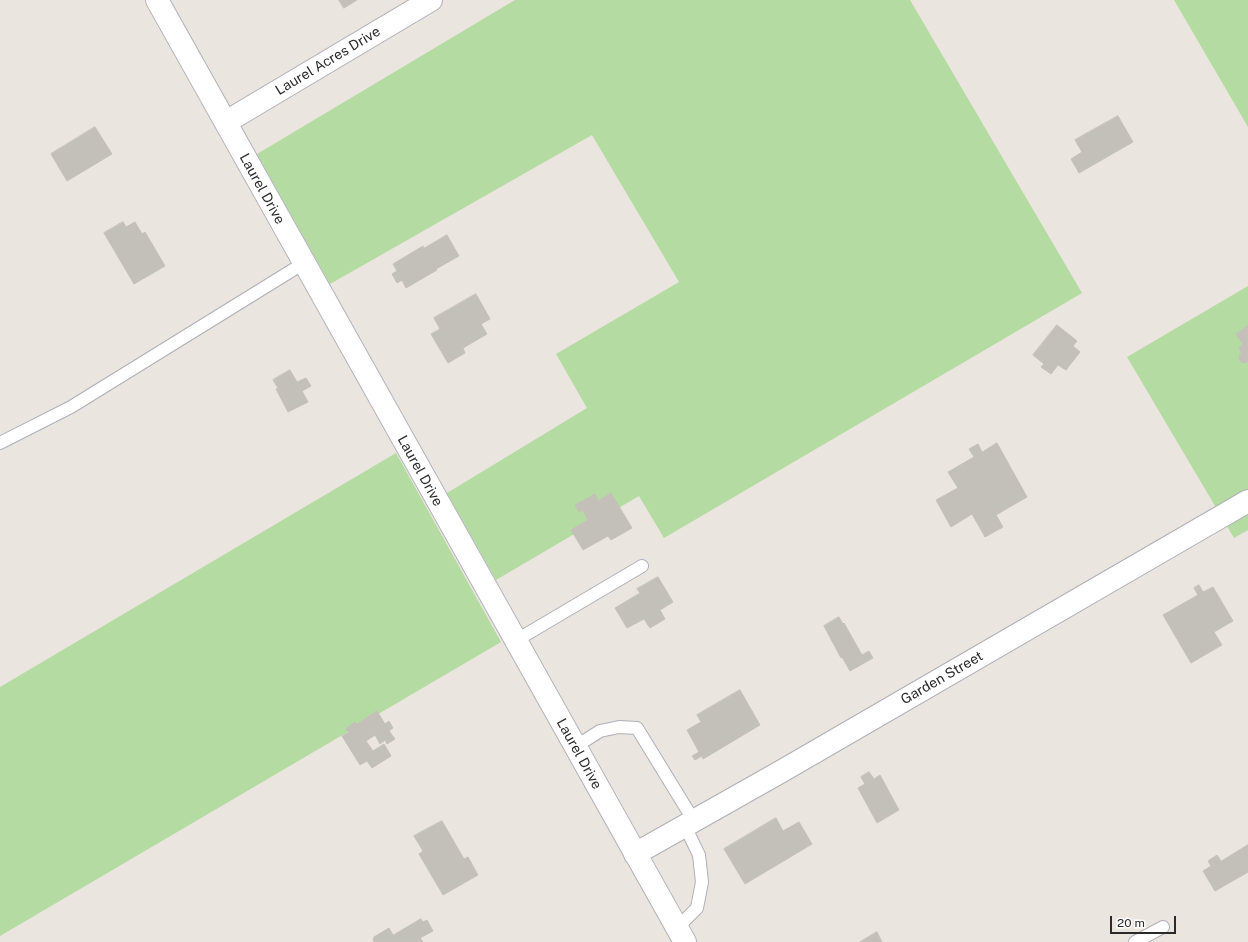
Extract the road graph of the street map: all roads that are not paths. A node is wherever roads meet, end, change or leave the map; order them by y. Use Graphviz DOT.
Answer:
graph roads {
  1 [pos="157,0"];
  2 [pos="431,0"];
  3 [pos="226,122"];
  4 [pos="304,263"];
  5 [pos="0,442"];
  6 [pos="1248,501"];
  7 [pos="642,566"];
  8 [pos="515,641"];
  9 [pos="575,747"];
  10 [pos="689,823"];
  11 [pos="635,854"];
  12 [pos="1163,927"];
  13 [pos="681,935"];
  14 [pos="1135,942"];
  1 -- 3 [label="street, Laurel Drive"];
  2 -- 3 [label="street, Laurel Acres Drive"];
  3 -- 4 [label="street, Laurel Drive"];
  4 -- 5 [label="lane"];
  4 -- 8 [label="street, Laurel Drive"];
  6 -- 10 [label="street, Garden Street"];
  7 -- 8 [label="lane"];
  8 -- 9 [label="street, Laurel Drive"];
  9 -- 10 [label="lane"];
  9 -- 11 [label="street, Laurel Drive"];
  10 -- 11 [label="street, Garden Street"];
  10 -- 13 [label="lane"];
  11 -- 13 [label="street, Laurel Drive"];
  12 -- 14 [label="lane"];
}
